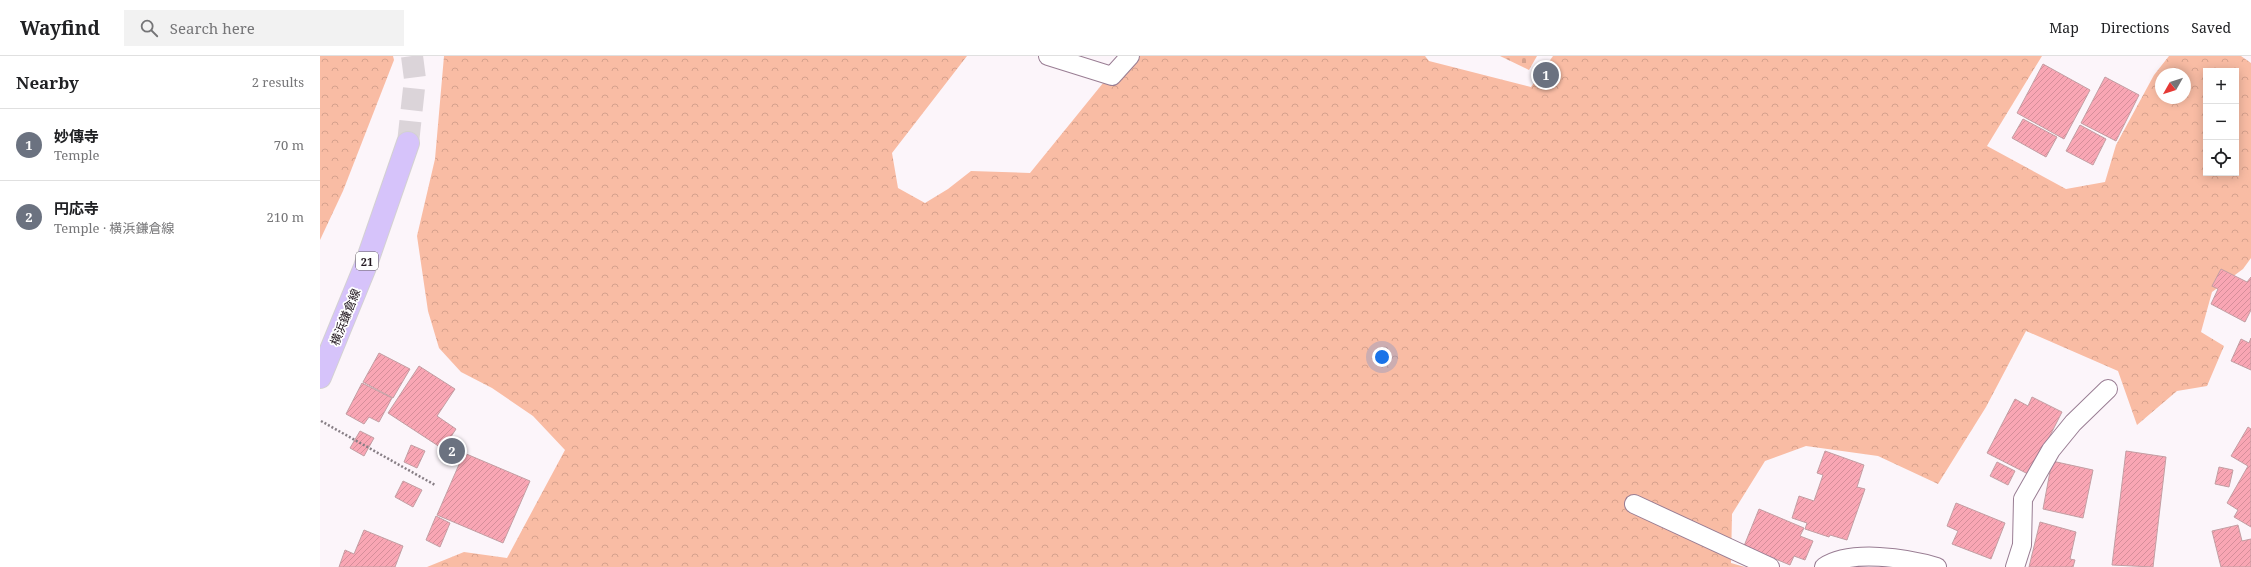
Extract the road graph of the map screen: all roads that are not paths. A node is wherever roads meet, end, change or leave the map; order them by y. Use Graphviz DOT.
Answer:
graph roads {
  1 [pos="1048,56"];
  2 [pos="1130,56"];
  3 [pos="408,143"];
  4 [pos="320,377"];
  5 [pos="2108,389"];
  6 [pos="1634,504"];
  7 [pos="1770,567"];
  8 [pos="1824,567"];
  9 [pos="1937,567"];
  10 [pos="2015,567"];
  1 -- 2 [label="lane"];
  3 -- 4 [label="main road, 横浜鎌倉線 / 21"];
  5 -- 10 [label="lane"];
  6 -- 7 [label="lane"];
  8 -- 9 [label="lane"];
}
